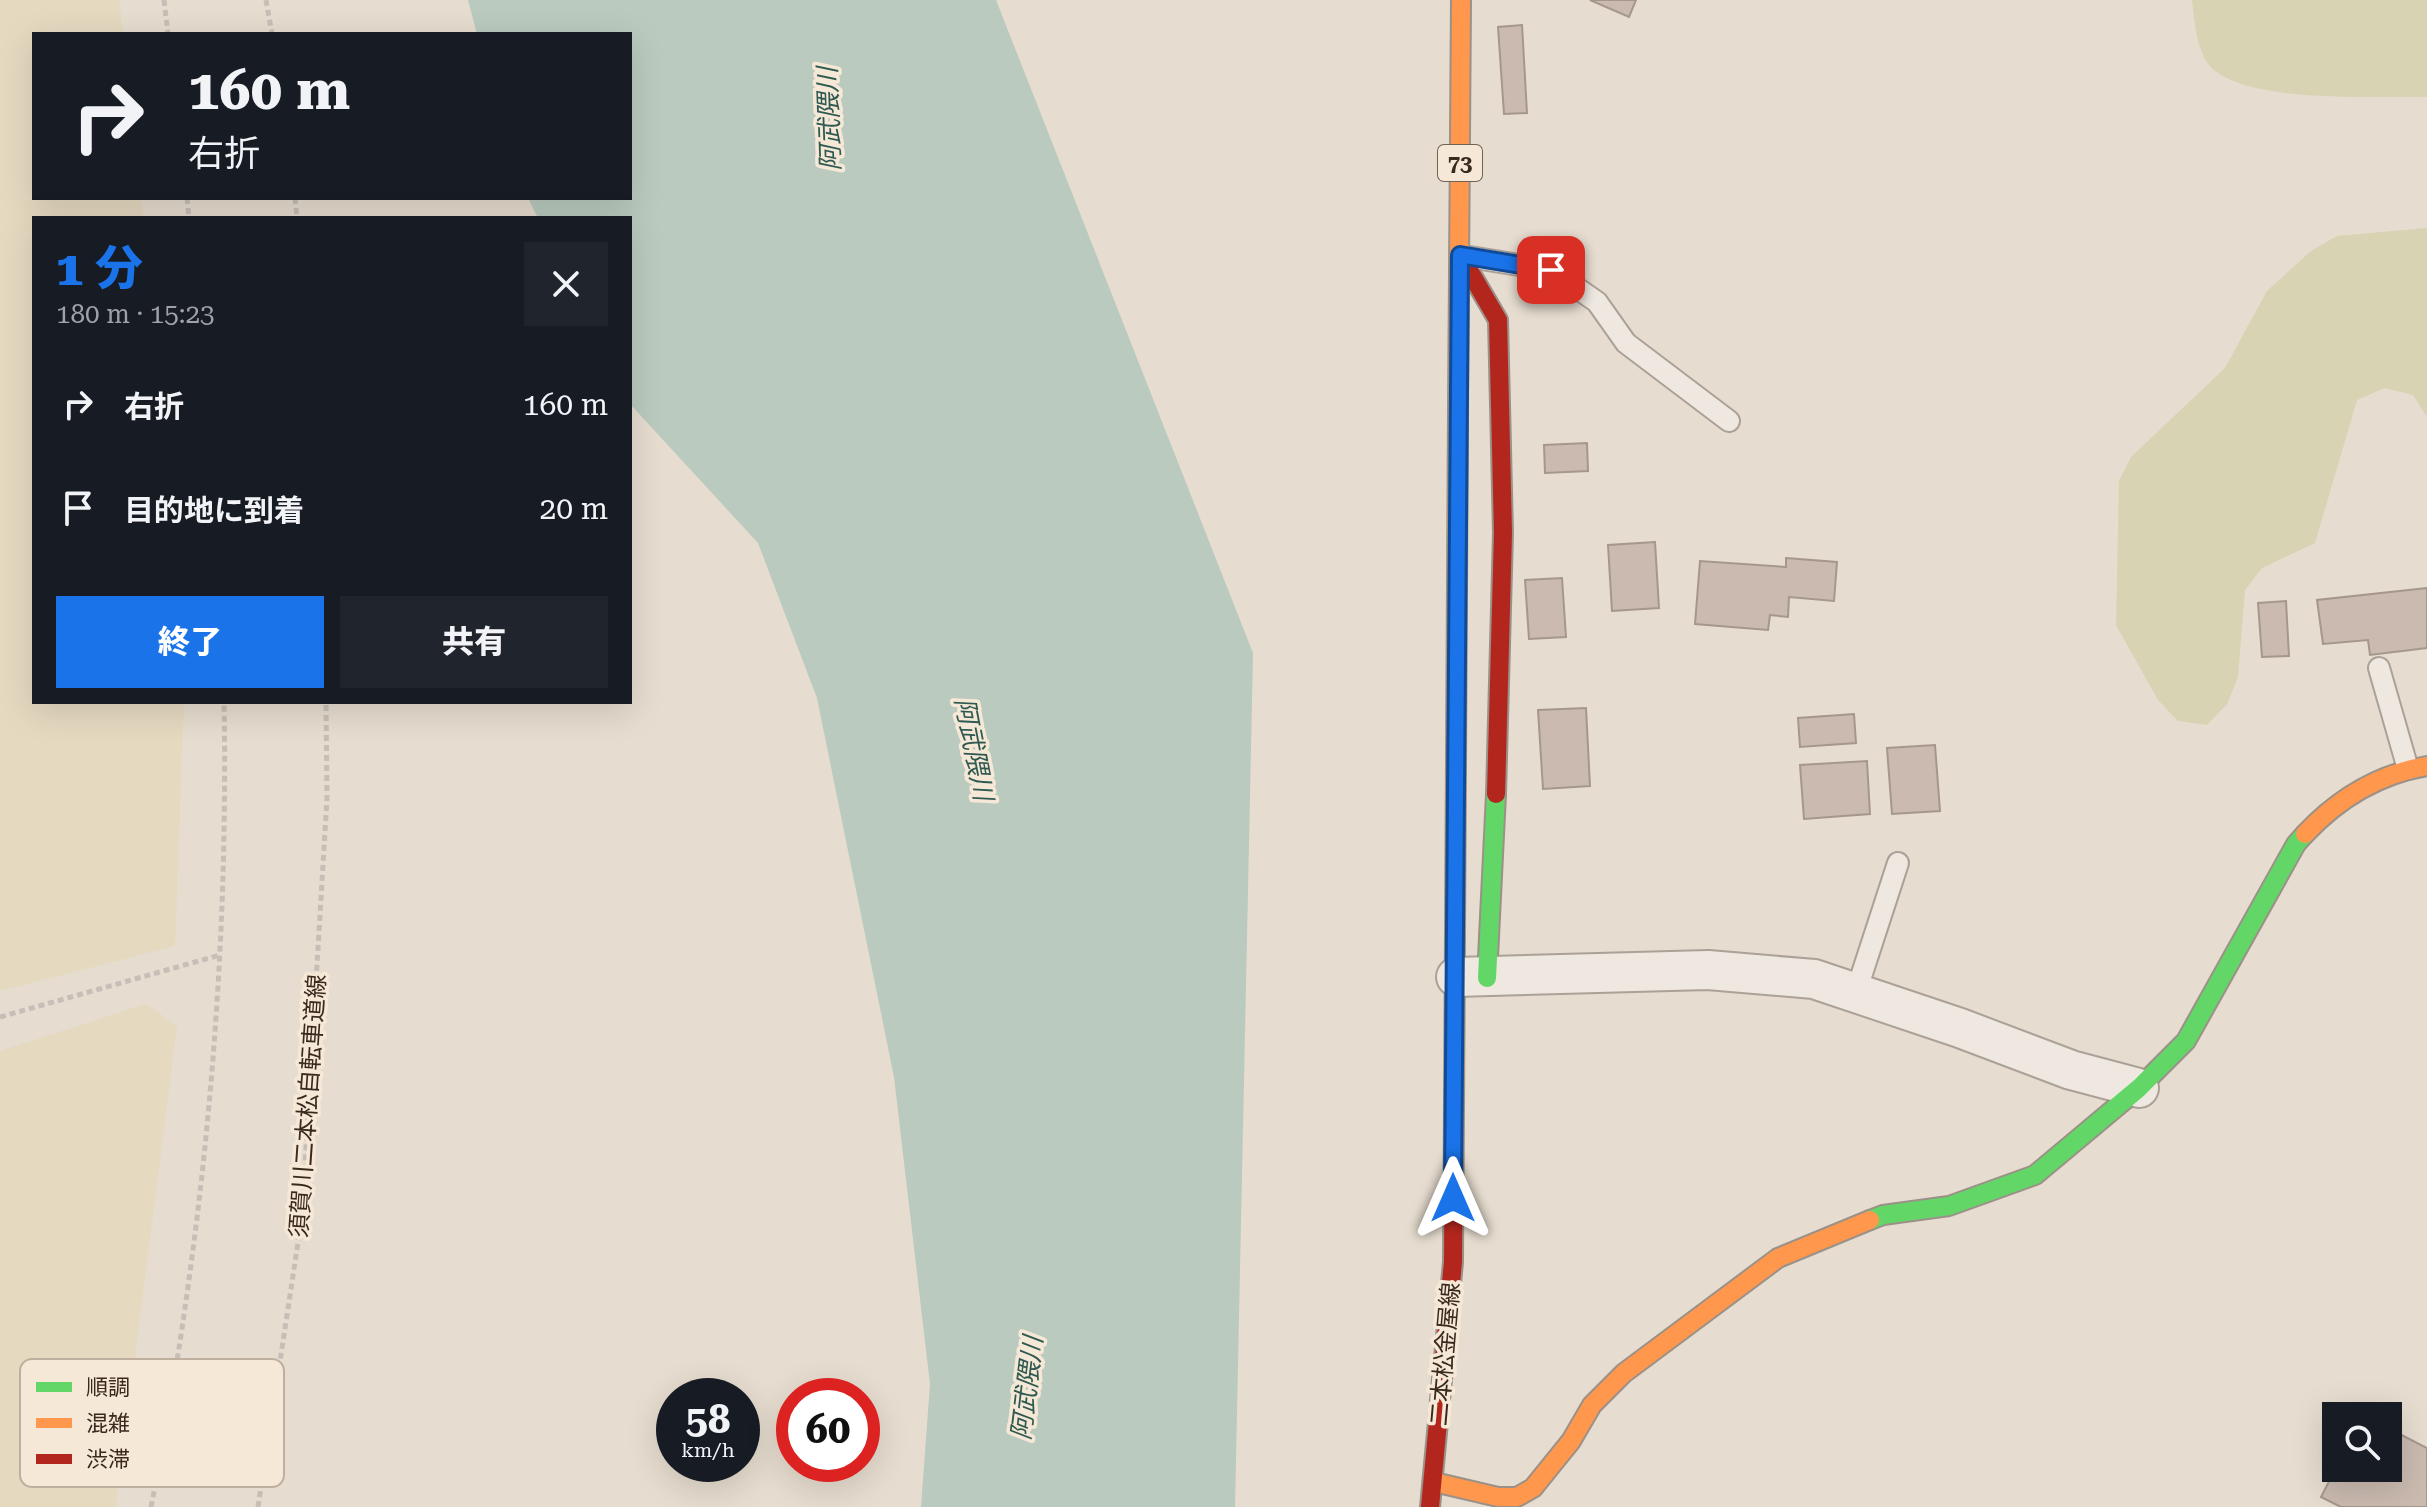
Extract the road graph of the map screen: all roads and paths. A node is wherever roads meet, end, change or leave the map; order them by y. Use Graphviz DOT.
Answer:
graph roads {
  1 [pos="164,0"];
  2 [pos="266,0"];
  3 [pos="1461,0"];
  4 [pos="168,32"];
  5 [pos="272,32"];
  6 [pos="1460,255"];
  7 [pos="1729,421"];
  8 [pos="2379,668"];
  9 [pos="224,704"];
  10 [pos="326,704"];
  11 [pos="2418,768"];
  12 [pos="1898,863"];
  13 [pos="220,955"];
  14 [pos="1470,978"];
  15 [pos="1856,992"];
  16 [pos="0,1017"];
  17 [pos="2139,1088"];
  18 [pos="176,1359"];
  19 [pos="280,1359"];
  20 [pos="1434,1482"];
  21 [pos="154,1487"];
  22 [pos="261,1487"];
  23 [pos="1541,1498"];
  24 [pos="151,1507"];
  25 [pos="258,1507"];
  26 [pos="1430,1507"];
  1 -- 4 [label="path"];
  2 -- 5 [label="path"];
  3 -- 6 [label="street, 二本松金屋線 / 73"];
  6 -- 7 [label="lane"];
  6 -- 14 [label="street, 二本松金屋線 / 73"];
  6 -- 14 [label="street"];
  8 -- 11 [label="lane"];
  9 -- 13 [label="path"];
  10 -- 19 [label="path, 須賀川二本松自転車道線"];
  11 -- 17 [label="street"];
  12 -- 15 [label="lane"];
  13 -- 16 [label="path"];
  13 -- 18 [label="path"];
  14 -- 15 [label="street"];
  14 -- 20 [label="street, 二本松金屋線 / 73"];
  15 -- 17 [label="street"];
  17 -- 23 [label="street"];
  20 -- 23 [label="street"];
  20 -- 26 [label="street, 二本松金屋線 / 73"];
  21 -- 24 [label="path"];
  22 -- 25 [label="path, 須賀川二本松自転車道線"];
}
